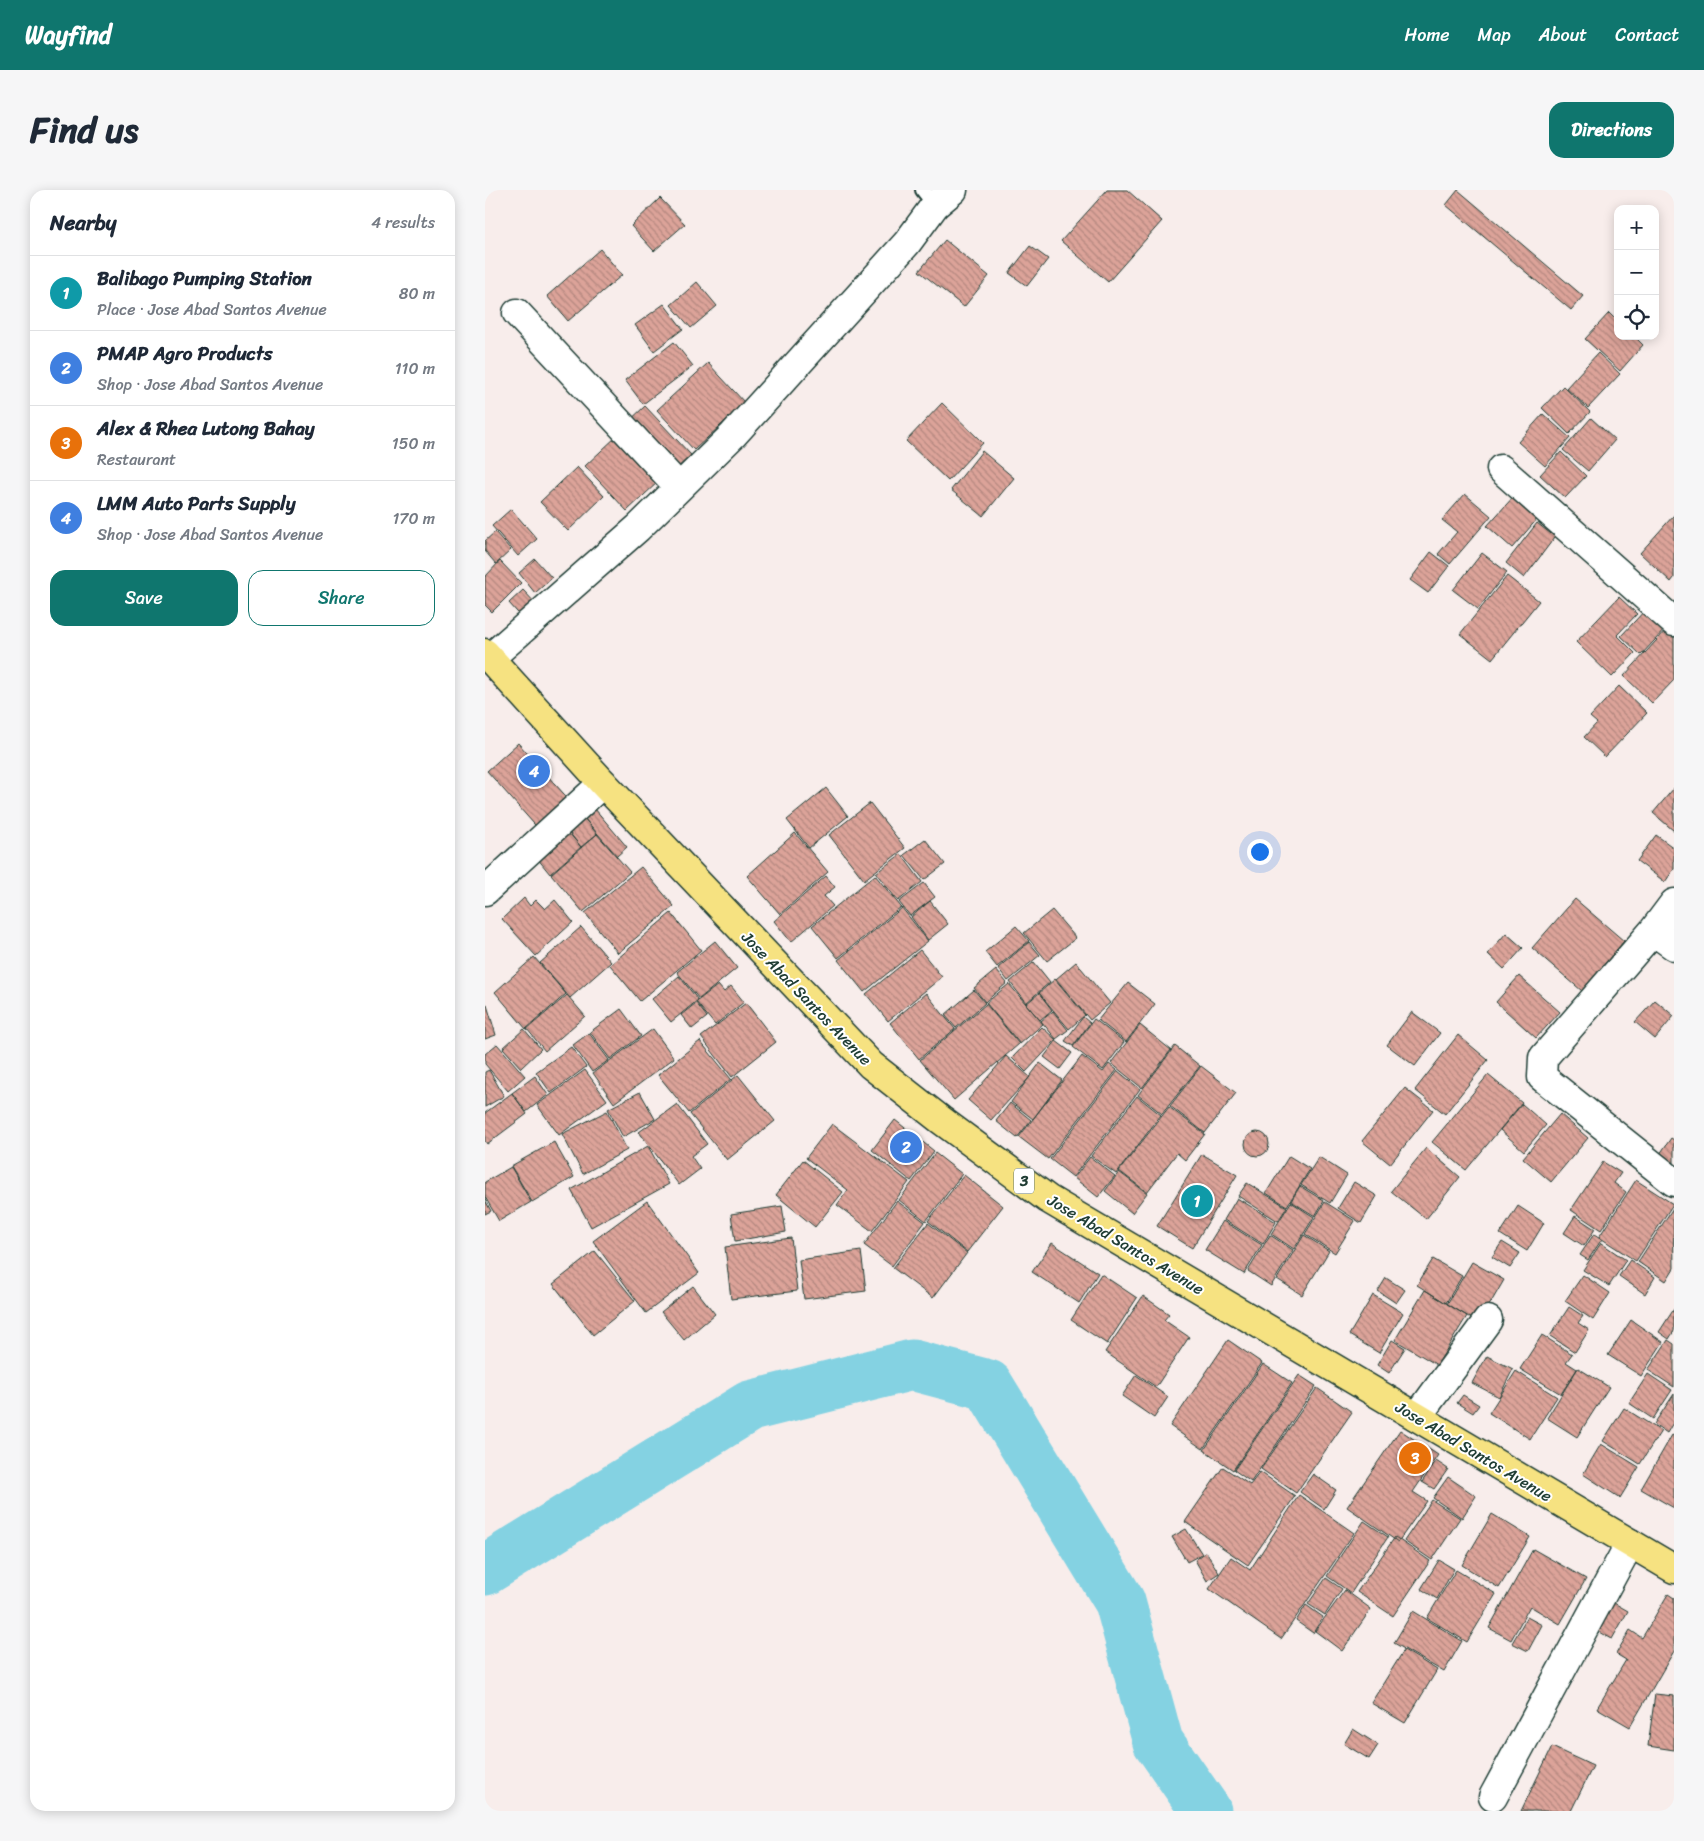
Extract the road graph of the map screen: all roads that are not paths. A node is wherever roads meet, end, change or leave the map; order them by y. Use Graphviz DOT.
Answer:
graph roads {
  1 [pos="937,195"];
  2 [pos="517,313"];
  3 [pos="1501,469"];
  4 [pos="679,488"];
  5 [pos="1674,622"];
  6 [pos="487,655"];
  7 [pos="603,783"];
  8 [pos="485,891"];
  9 [pos="1674,903"];
  10 [pos="1664,938"];
  11 [pos="1674,1182"];
  12 [pos="1488,1320"];
  13 [pos="1417,1417"];
  14 [pos="1630,1543"];
  15 [pos="1674,1569"];
  16 [pos="1493,1797"];
  1 -- 4 [label="street"];
  2 -- 4 [label="street"];
  3 -- 5 [label="street"];
  4 -- 6 [label="street"];
  6 -- 7 [label="highway, Jose Abad Santos Avenue / 3"];
  7 -- 8 [label="street"];
  7 -- 13 [label="highway, Jose Abad Santos Avenue / 3"];
  9 -- 10 [label="street"];
  10 -- 11 [label="street"];
  12 -- 13 [label="street"];
  13 -- 14 [label="highway, Jose Abad Santos Avenue / 3"];
  14 -- 15 [label="highway, Jose Abad Santos Avenue / 3"];
  14 -- 16 [label="street"];
}
